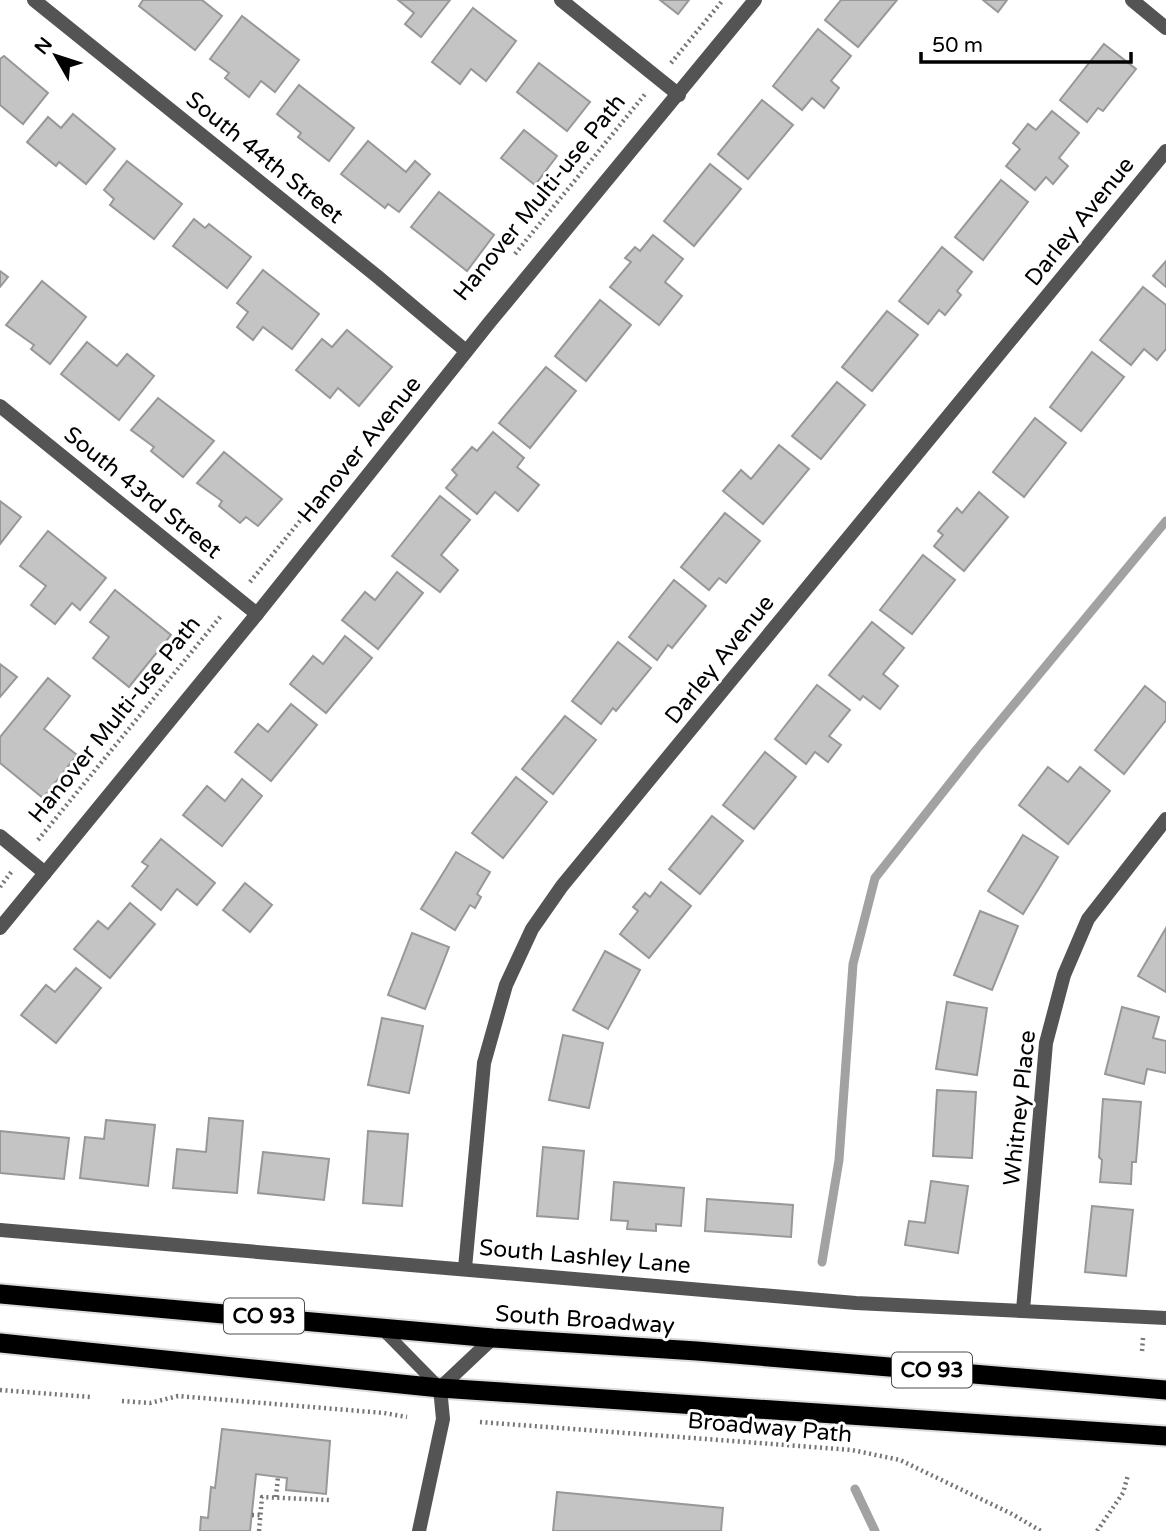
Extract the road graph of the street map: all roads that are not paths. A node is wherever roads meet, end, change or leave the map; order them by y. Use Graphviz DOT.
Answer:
graph roads {
  1 [pos="34,0"];
  2 [pos="561,0"];
  3 [pos="755,0"];
  4 [pos="1132,0"];
  5 [pos="1166,28"];
  6 [pos="679,95"];
  7 [pos="1166,151"];
  8 [pos="466,351"];
  9 [pos="0,406"];
  10 [pos="257,614"];
  11 [pos="1166,819"];
  12 [pos="0,836"];
  13 [pos="45,873"];
  14 [pos="0,928"];
  15 [pos="0,1230"];
  16 [pos="465,1268"];
  17 [pos="0,1294"];
  18 [pos="1023,1310"];
  19 [pos="1166,1318"];
  20 [pos="379,1326"];
  21 [pos="493,1338"];
  22 [pos="0,1343"];
  23 [pos="440,1388"];
  24 [pos="1166,1390"];
  25 [pos="1166,1436"];
  26 [pos="419,1531"];
  1 -- 8 [label="street, South 44th Street"];
  2 -- 6 [label="street"];
  3 -- 6 [label="street, Hanover Avenue"];
  4 -- 5 [label="street"];
  6 -- 8 [label="street, Hanover Avenue"];
  7 -- 16 [label="street, Darley Avenue"];
  8 -- 10 [label="street, Hanover Avenue"];
  9 -- 10 [label="street, South 43rd Street"];
  10 -- 13 [label="street, Hanover Avenue"];
  11 -- 18 [label="street, Whitney Place"];
  12 -- 13 [label="street"];
  13 -- 14 [label="street, Hanover Avenue"];
  15 -- 16 [label="street, South Lashley Lane"];
  16 -- 18 [label="street, South Lashley Lane"];
  17 -- 20 [label="highway, South Broadway / CO 93"];
  18 -- 19 [label="street, South Lashley Lane"];
  20 -- 21 [label="highway, South Broadway / CO 93"];
  20 -- 23 [label="lane"];
  21 -- 23 [label="street"];
  21 -- 24 [label="highway, South Broadway / CO 93"];
  22 -- 23 [label="highway, CO 93"];
  23 -- 25 [label="highway, CO 93"];
  23 -- 26 [label="street"];
}
